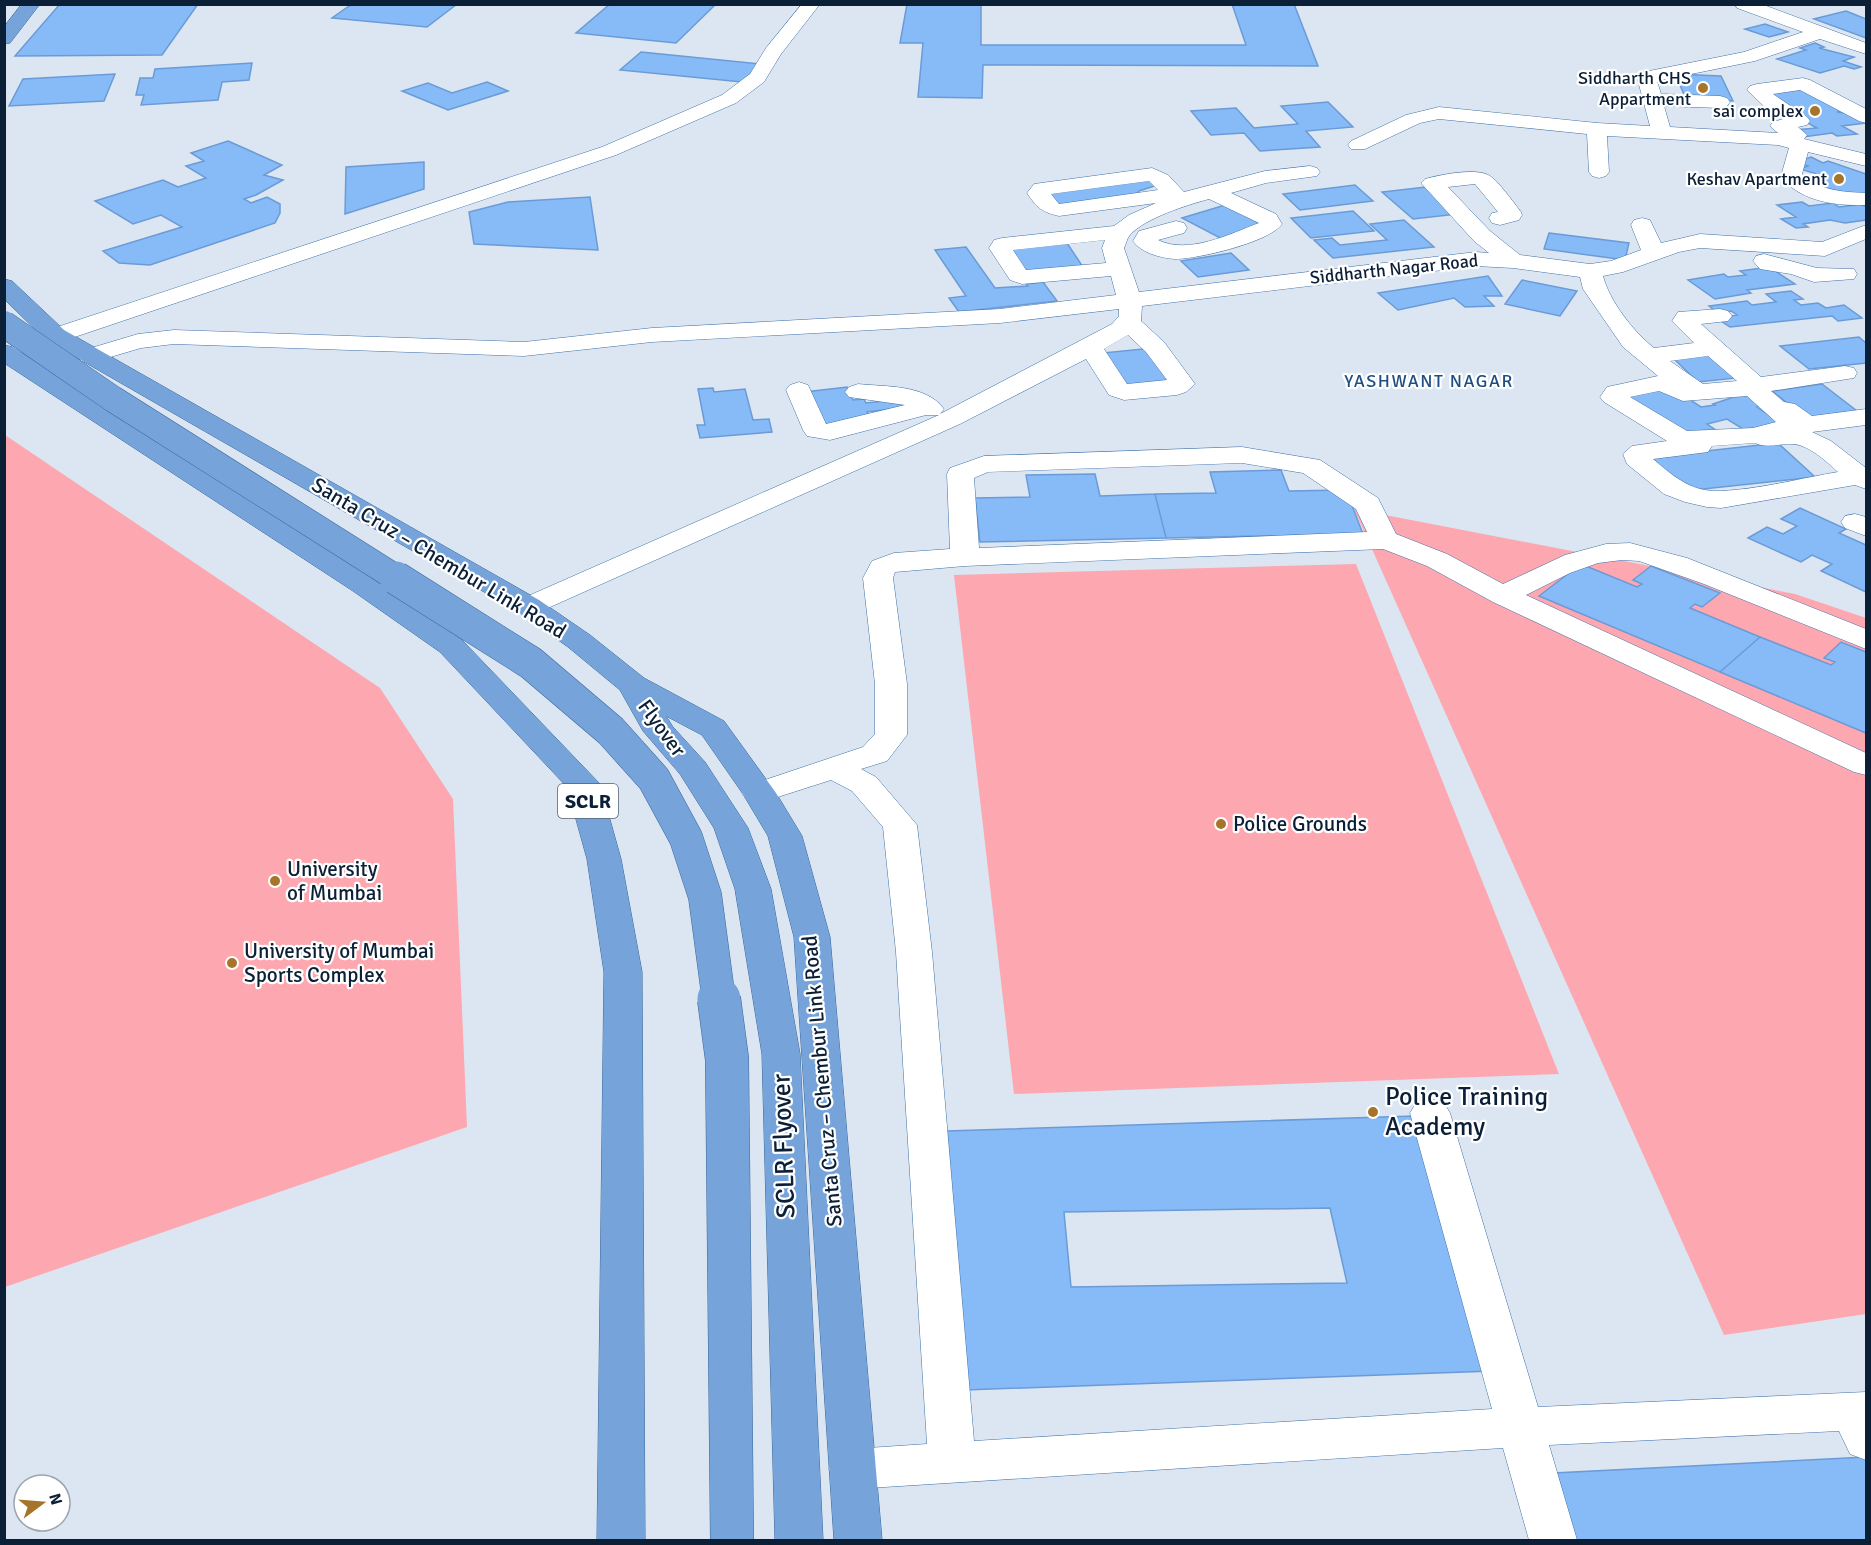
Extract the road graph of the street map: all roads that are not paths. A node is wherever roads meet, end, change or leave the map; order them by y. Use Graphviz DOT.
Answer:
graph roads {
  1 [pos="32,4"];
  2 [pos="812,4"];
  3 [pos="1748,7"];
  4 [pos="1819,33"];
  5 [pos="4,39"];
  6 [pos="1866,49"];
  7 [pos="1853,90"];
  8 [pos="1653,100"];
  9 [pos="1866,105"];
  10 [pos="1866,117"];
  11 [pos="1731,118"];
  12 [pos="1598,129"];
  13 [pos="1662,132"];
  14 [pos="1856,138"];
  15 [pos="1808,144"];
  16 [pos="1358,145"];
  17 [pos="1866,160"];
  18 [pos="1310,172"];
  19 [pos="1599,172"];
  20 [pos="1210,191"];
  21 [pos="1175,196"];
  22 [pos="1866,199"];
  23 [pos="1500,219"];
  24 [pos="1642,225"];
  25 [pos="1176,228"];
  26 [pos="1866,231"];
  27 [pos="1120,232"];
  28 [pos="1074,237"];
  29 [pos="1744,243"];
  30 [pos="1155,247"];
  31 [pos="1815,248"];
  32 [pos="1654,254"];
  33 [pos="1513,261"];
  34 [pos="1116,262"];
  35 [pos="1590,271"];
  36 [pos="1092,272"];
  37 [pos="4,286"];
  38 [pos="1129,311"];
  39 [pos="1719,316"];
  40 [pos="4,324"];
  41 [pos="55,335"];
  42 [pos="1090,346"];
  43 [pos="1713,348"];
  44 [pos="5,352"];
  45 [pos="90,356"];
  46 [pos="1658,370"];
  47 [pos="1845,373"];
  48 [pos="1760,388"];
  49 [pos="799,390"];
  50 [pos="858,392"];
  51 [pos="940,413"];
  52 [pos="1866,415"];
  53 [pos="1864,479"];
  54 [pos="1385,540"];
  55 [pos="965,557"];
  56 [pos="1503,596"];
  57 [pos="529,606"];
  58 [pos="1866,640"];
  59 [pos="633,685"];
  60 [pos="1866,765"];
  61 [pos="693,769"];
  62 [pos="835,769"];
  63 [pos="759,793"];
  64 [pos="1430,1113"];
  65 [pos="1862,1421"];
  66 [pos="1520,1427"];
  67 [pos="952,1461"];
  68 [pos="853,1468"];
  69 [pos="621,1540"];
  70 [pos="732,1540"];
  71 [pos="800,1540"];
  72 [pos="858,1540"];
  73 [pos="1553,1540"];
  1 -- 5 [label="highway"];
  2 -- 41 [label="street"];
  3 -- 4 [label="street"];
  4 -- 6 [label="street"];
  4 -- 8 [label="street"];
  7 -- 9 [label="street"];
  8 -- 11 [label="street"];
  8 -- 13 [label="street"];
  10 -- 15 [label="street"];
  11 -- 13 [label="street"];
  11 -- 15 [label="street"];
  12 -- 13 [label="street"];
  12 -- 16 [label="street"];
  12 -- 19 [label="street"];
  14 -- 15 [label="street"];
  15 -- 17 [label="street"];
  15 -- 22 [label="street"];
  18 -- 20 [label="street"];
  20 -- 21 [label="street"];
  20 -- 30 [label="street"];
  21 -- 21 [label="street"];
  21 -- 27 [label="street"];
  23 -- 33 [label="street"];
  24 -- 32 [label="street"];
  25 -- 30 [label="street"];
  26 -- 31 [label="street, Siddharth Nagar Road"];
  27 -- 28 [label="street"];
  27 -- 34 [label="street"];
  28 -- 36 [label="street"];
  28 -- 36 [label="street"];
  29 -- 31 [label="street, Siddharth Nagar Road"];
  29 -- 31 [label="street"];
  29 -- 32 [label="street, Siddharth Nagar Road"];
  30 -- 34 [label="street"];
  32 -- 35 [label="street, Siddharth Nagar Road"];
  33 -- 35 [label="street, Siddharth Nagar Road"];
  33 -- 38 [label="street, Siddharth Nagar Road"];
  34 -- 36 [label="street"];
  34 -- 38 [label="street"];
  35 -- 46 [label="street"];
  37 -- 41 [label="highway, Santa Cruz – Chembur Link Road"];
  38 -- 42 [label="street"];
  38 -- 42 [label="street"];
  38 -- 45 [label="street, Siddharth Nagar Road"];
  39 -- 43 [label="street"];
  40 -- 70 [label="highway, bridge"];
  41 -- 44 [label="street"];
  41 -- 45 [label="highway, Santa Cruz – Chembur Link Road"];
  42 -- 51 [label="street"];
  43 -- 46 [label="street"];
  43 -- 48 [label="street"];
  44 -- 69 [label="highway, SCLR"];
  45 -- 57 [label="highway, Santa Cruz – Chembur Link Road"];
  46 -- 46 [label="street"];
  47 -- 48 [label="street"];
  48 -- 52 [label="street"];
  48 -- 52 [label="street"];
  49 -- 51 [label="street"];
  50 -- 51 [label="street"];
  51 -- 57 [label="street"];
  53 -- 53 [label="street"];
  54 -- 55 [label="street"];
  54 -- 55 [label="street"];
  54 -- 56 [label="street"];
  55 -- 62 [label="street"];
  56 -- 58 [label="street"];
  56 -- 60 [label="street"];
  57 -- 59 [label="highway, Santa Cruz – Chembur Link Road"];
  59 -- 61 [label="highway, Flyover"];
  59 -- 63 [label="highway, Santa Cruz – Chembur Link Road"];
  61 -- 71 [label="highway, SCLR Flyover"];
  62 -- 63 [label="street"];
  62 -- 67 [label="street"];
  63 -- 68 [label="highway, Santa Cruz – Chembur Link Road"];
  64 -- 66 [label="street"];
  65 -- 66 [label="street"];
  66 -- 67 [label="street"];
  66 -- 73 [label="street"];
  67 -- 68 [label="street"];
  68 -- 72 [label="highway, Santa Cruz – Chembur Link Road"];
}
